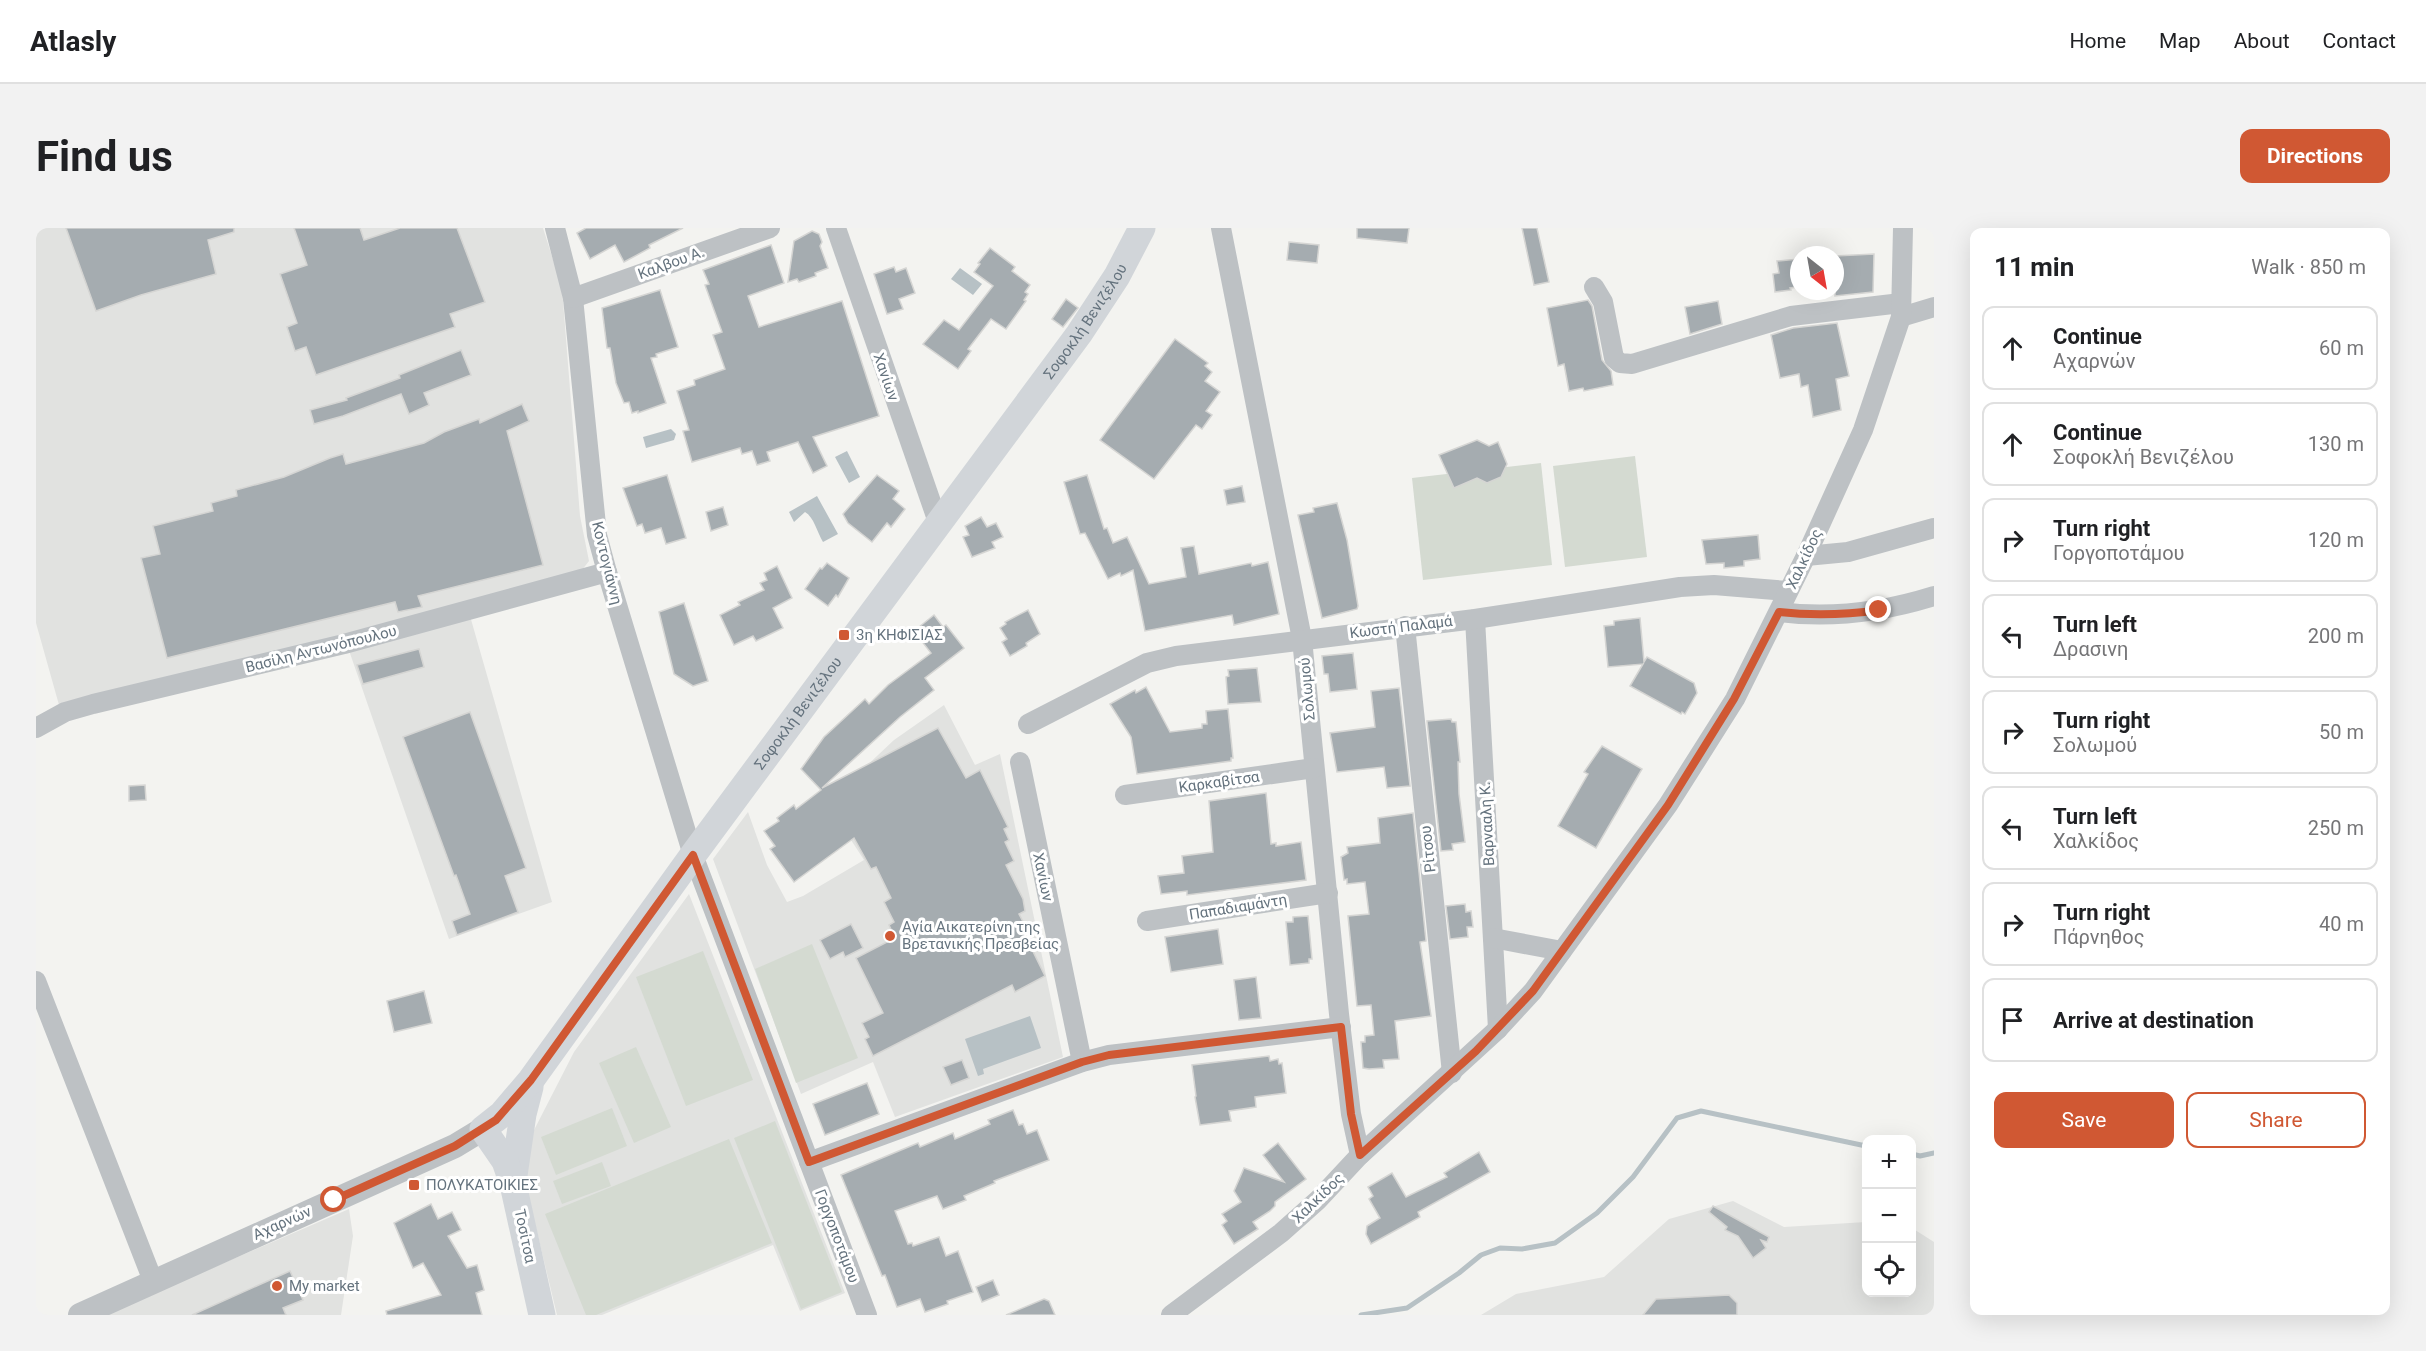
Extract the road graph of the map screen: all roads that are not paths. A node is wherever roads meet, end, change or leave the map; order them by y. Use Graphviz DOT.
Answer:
graph roads {
  1 [pos="555,228"];
  2 [pos="770,228"];
  3 [pos="836,228"];
  4 [pos="1142,228"];
  5 [pos="1221,228"];
  6 [pos="1903,228"];
  7 [pos="1594,287"];
  8 [pos="573,298"];
  9 [pos="1934,307"];
  10 [pos="1901,310"];
  11 [pos="939,525"];
  12 [pos="1934,528"];
  13 [pos="1806,556"];
  14 [pos="607,572"];
  15 [pos="1788,591"];
  16 [pos="1934,596"];
  17 [pos="1779,612"];
  18 [pos="1475,619"];
  19 [pos="1405,626"];
  20 [pos="1302,639"];
  21 [pos="1028,724"];
  22 [pos="36,728"];
  23 [pos="1020,762"];
  24 [pos="1314,768"];
  25 [pos="1125,795"];
  26 [pos="693,855"];
  27 [pos="1328,893"];
  28 [pos="1147,921"];
  29 [pos="1493,938"];
  30 [pos="1562,951"];
  31 [pos="36,981"];
  32 [pos="1341,1027"];
  33 [pos="1498,1029"];
  34 [pos="1082,1062"];
  35 [pos="1452,1072"];
  36 [pos="531,1080"];
  37 [pos="483,1129"];
  38 [pos="1360,1155"];
  39 [pos="809,1162"];
  40 [pos="513,1184"];
  41 [pos="153,1281"];
  42 [pos="80,1315"];
  43 [pos="543,1315"];
  44 [pos="867,1315"];
  45 [pos="1171,1315"];
  1 -- 8 [label="street, Κοντογιάννη"];
  2 -- 8 [label="street, Καλβου Α."];
  3 -- 11 [label="street, Χανίων"];
  4 -- 11 [label="main road, Σοφοκλή Βενιζέλου"];
  5 -- 20 [label="street, Σολωμού"];
  6 -- 10 [label="street, Χαλκίδος"];
  7 -- 10 [label="street"];
  8 -- 14 [label="street, Κοντογιάννη"];
  9 -- 10 [label="street"];
  10 -- 13 [label="street, Χαλκίδος"];
  11 -- 26 [label="main road, Σοφοκλή Βενιζέλου"];
  12 -- 13 [label="street"];
  13 -- 15 [label="street, Χαλκίδος"];
  14 -- 22 [label="street, Βασίλη Αντωνόπουλου"];
  14 -- 26 [label="street, Κοντογιάννη"];
  15 -- 17 [label="street, Χαλκίδος"];
  15 -- 18 [label="street, Κωστή Παλαμά"];
  16 -- 17 [label="street"];
  17 -- 30 [label="street, Χαλκίδος"];
  18 -- 19 [label="street, Κωστή Παλαμά"];
  18 -- 29 [label="street, Βαρνααλη Κ."];
  19 -- 20 [label="street, Κωστή Παλαμά"];
  19 -- 35 [label="street, Ρίτσου"];
  20 -- 21 [label="street, Κωστή Παλαμά"];
  20 -- 24 [label="street, Σολωμού"];
  23 -- 34 [label="street, Χανίων"];
  24 -- 25 [label="street, Καρκαβίτσα"];
  24 -- 27 [label="street, Σολωμού"];
  26 -- 36 [label="main road, Σοφοκλή Βενιζέλου"];
  26 -- 39 [label="street, Γοργοποτάμου"];
  27 -- 28 [label="street, Παπαδιαμάντη"];
  27 -- 32 [label="street, Σολωμού"];
  29 -- 30 [label="street"];
  29 -- 33 [label="street, Βαρνααλη Κ."];
  30 -- 33 [label="street, Χαλκίδος"];
  31 -- 41 [label="street"];
  32 -- 34 [label="street"];
  32 -- 38 [label="street, Σολωμού"];
  33 -- 35 [label="street, Χαλκίδος"];
  34 -- 39 [label="street"];
  35 -- 38 [label="street, Χαλκίδος"];
  36 -- 37 [label="main road, Σοφοκλή Βενιζέλου"];
  36 -- 40 [label="main road"];
  37 -- 40 [label="main road, Τοσίτσα"];
  37 -- 41 [label="street, Αχαρνών"];
  38 -- 45 [label="street, Χαλκίδος"];
  39 -- 44 [label="street, Γοργοποτάμου"];
  40 -- 43 [label="main road, Τοσίτσα"];
  41 -- 42 [label="street, Αχαρνών"];
}
